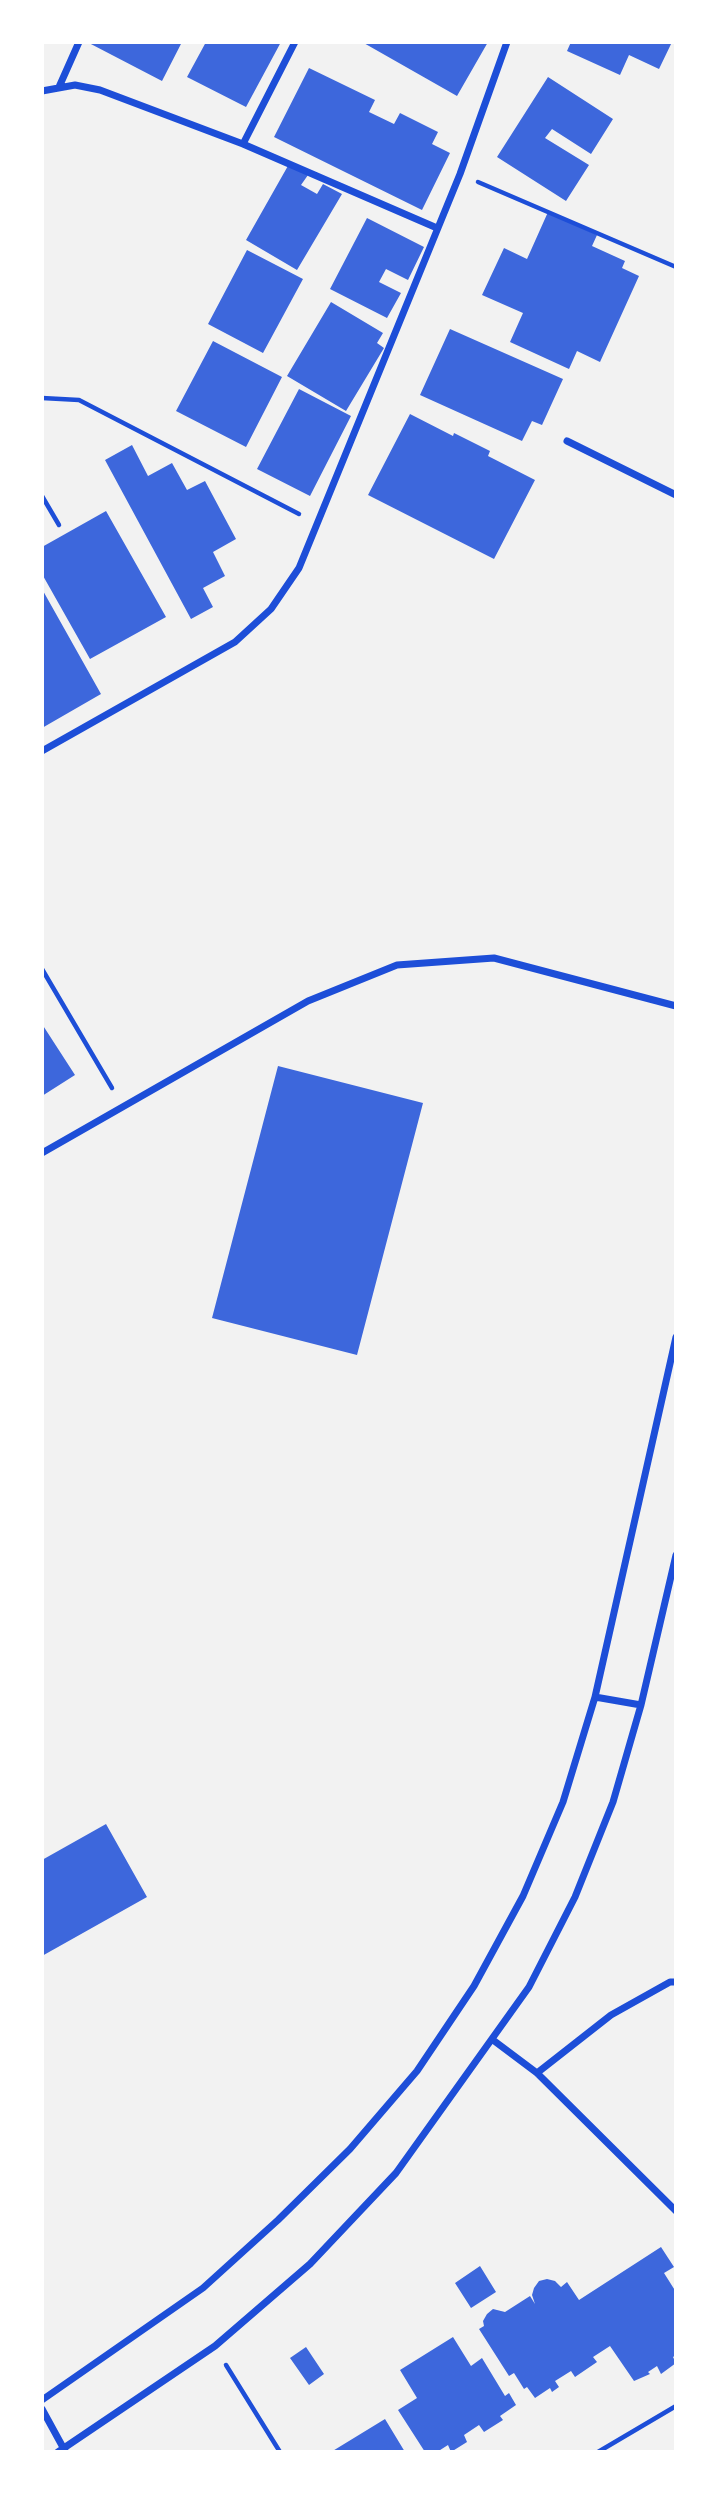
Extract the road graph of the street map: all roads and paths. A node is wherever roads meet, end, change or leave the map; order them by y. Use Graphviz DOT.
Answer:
graph roads {
  1 [pos="79,42"];
  2 [pos="295,42"];
  3 [pos="507,42"];
  4 [pos="59,87"];
  5 [pos="42,91"];
  6 [pos="243,144"];
  7 [pos="460,174"];
  8 [pos="438,228"];
  9 [pos="676,267"];
  10 [pos="42,398"];
  11 [pos="567,442"];
  12 [pos="676,495"];
  13 [pos="42,496"];
  14 [pos="319,523"];
  15 [pos="59,525"];
  16 [pos="42,751"];
  17 [pos="42,969"];
  18 [pos="676,1006"];
  19 [pos="123,1107"];
  20 [pos="42,1153"];
  21 [pos="676,1337"];
  22 [pos="676,1555"];
  23 [pos="595,1697"];
  24 [pos="641,1705"];
  25 [pos="676,1982"];
  26 [pos="493,2040"];
  27 [pos="537,2073"];
  28 [pos="676,2211"];
  29 [pos="215,2346"];
  30 [pos="42,2400"];
  31 [pos="676,2406"];
  32 [pos="42,2409"];
  33 [pos="63,2451"];
  34 [pos="280,2452"];
  35 [pos="598,2452"];
  1 -- 4 [label="street"];
  2 -- 6 [label="street"];
  3 -- 7 [label="street"];
  4 -- 5 [label="street"];
  4 -- 6 [label="street"];
  6 -- 8 [label="street"];
  7 -- 8 [label="street"];
  7 -- 9 [label="path"];
  8 -- 14 [label="street"];
  10 -- 14 [label="path"];
  11 -- 12 [label="street"];
  13 -- 15 [label="path"];
  14 -- 16 [label="street"];
  17 -- 19 [label="path"];
  18 -- 19 [label="street"];
  19 -- 20 [label="street"];
  21 -- 23 [label="street"];
  22 -- 24 [label="street"];
  23 -- 24 [label="street"];
  23 -- 30 [label="street"];
  24 -- 26 [label="street"];
  25 -- 27 [label="street"];
  26 -- 27 [label="street"];
  26 -- 29 [label="street"];
  27 -- 28 [label="street"];
  29 -- 33 [label="street"];
  29 -- 34 [label="path"];
  31 -- 35 [label="path"];
  32 -- 33 [label="street"];
}
